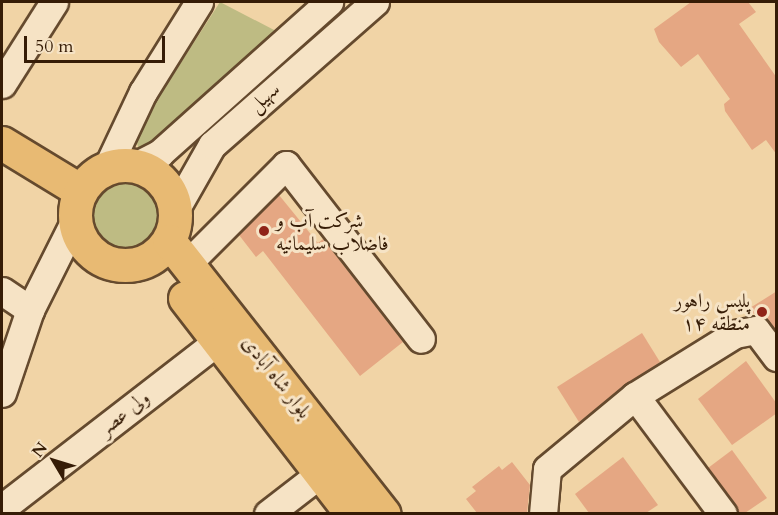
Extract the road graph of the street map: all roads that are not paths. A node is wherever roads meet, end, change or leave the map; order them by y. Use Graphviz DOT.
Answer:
graph roads {
  1 [pos="54,2"];
  2 [pos="198,2"];
  3 [pos="329,2"];
  4 [pos="375,2"];
  5 [pos="2,84"];
  6 [pos="2,143"];
  7 [pos="121,167"];
  8 [pos="78,205"];
  9 [pos="171,243"];
  10 [pos="2,291"];
  11 [pos="30,310"];
  12 [pos="421,339"];
  13 [pos="218,341"];
  14 [pos="777,357"];
  15 [pos="2,393"];
  16 [pos="635,396"];
  17 [pos="321,473"];
  18 [pos="2,508"];
  19 [pos="268,513"];
  20 [pos="352,513"];
  21 [pos="384,513"];
  22 [pos="543,513"];
  23 [pos="723,513"];
  1 -- 5 [label="street"];
  2 -- 7 [label="street"];
  3 -- 7 [label="street, سهیل"];
  4 -- 9 [label="street, سهیل"];
  6 -- 8 [label="main road"];
  7 -- 8 [label="main road"];
  7 -- 9 [label="main road"];
  8 -- 9 [label="main road"];
  8 -- 11 [label="street"];
  9 -- 12 [label="street"];
  9 -- 13 [label="main road, بلوار شاه آبادی"];
  9 -- 21 [label="main road, بلوار شاه آبادی"];
  10 -- 11 [label="street"];
  11 -- 15 [label="street"];
  13 -- 17 [label="main road, بلوار شاه آبادی"];
  13 -- 18 [label="street, ولی عصر"];
  14 -- 16 [label="street"];
  16 -- 22 [label="street"];
  16 -- 23 [label="street"];
  17 -- 19 [label="street"];
  17 -- 20 [label="main road, بلوار شاه آبادی"];
}
